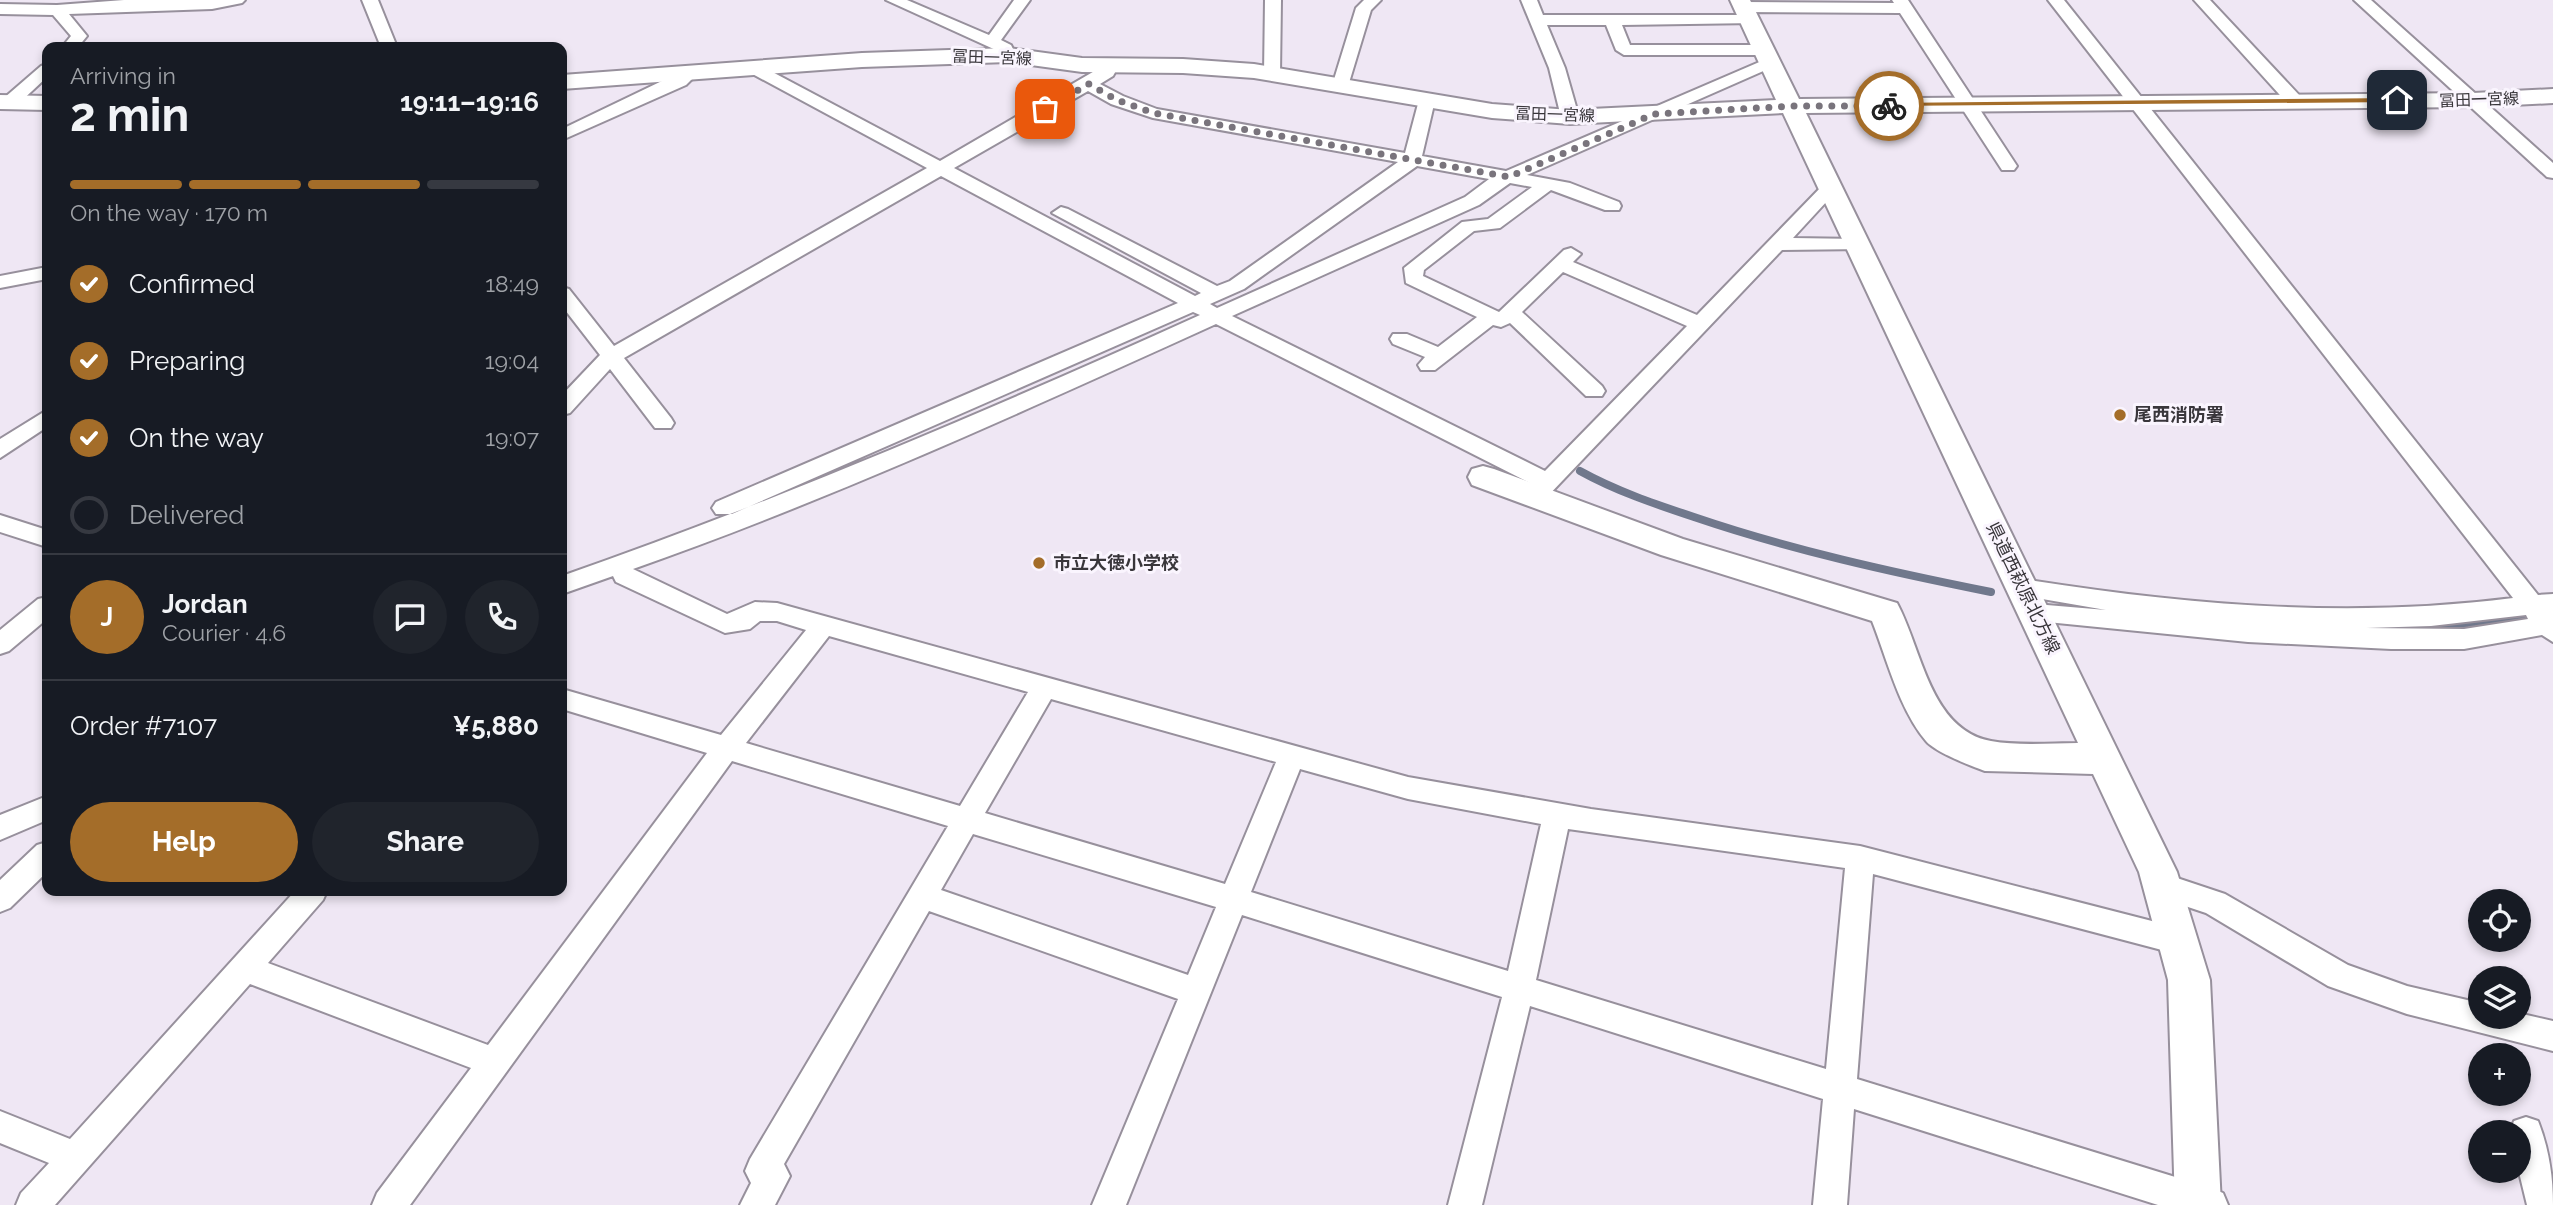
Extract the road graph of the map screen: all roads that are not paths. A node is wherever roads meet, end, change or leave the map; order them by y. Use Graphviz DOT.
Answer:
graph roads {
  1 [pos="237,0"];
  2 [pos="370,0"];
  3 [pos="894,0"];
  4 [pos="1022,0"];
  5 [pos="1273,0"];
  6 [pos="1373,0"];
  7 [pos="1529,0"];
  8 [pos="2056,0"];
  9 [pos="2202,0"];
  10 [pos="2362,0"];
  11 [pos="1903,4"];
  12 [pos="0,9"];
  13 [pos="1745,9"];
  14 [pos="57,10"];
  15 [pos="1538,20"];
  16 [pos="1612,20"];
  17 [pos="74,42"];
  18 [pos="387,42"];
  19 [pos="1000,48"];
  20 [pos="1768,56"];
  21 [pos="782,66"];
  22 [pos="1110,67"];
  23 [pos="753,68"];
  24 [pos="691,72"];
  25 [pos="42,73"];
  26 [pos="1272,74"];
  27 [pos="567,82"];
  28 [pos="1089,84"];
  29 [pos="1340,86"];
  30 [pos="2553,96"];
  31 [pos="1427,100"];
  32 [pos="2294,100"];
  33 [pos="2473,100"];
  34 [pos="5,102"];
  35 [pos="42,103"];
  36 [pos="2136,103"];
  37 [pos="1970,105"];
  38 [pos="1793,106"];
  39 [pos="1654,114"];
  40 [pos="1570,117"];
  41 [pos="567,133"];
  42 [pos="1412,160"];
  43 [pos="950,164"];
  44 [pos="2008,166"];
  45 [pos="2553,173"];
  46 [pos="1509,177"];
  47 [pos="1548,184"];
  48 [pos="1831,187"];
  49 [pos="1612,206"];
  50 [pos="1777,244"];
  51 [pos="1859,245"];
  52 [pos="42,274"];
  53 [pos="0,282"];
  54 [pos="567,300"];
  55 [pos="1194,304"];
  56 [pos="1216,305"];
  57 [pos="1501,315"];
  58 [pos="1700,324"];
  59 [pos="1400,340"];
  60 [pos="610,357"];
  61 [pos="1594,391"];
  62 [pos="567,403"];
  63 [pos="42,421"];
  64 [pos="663,423"];
  65 [pos="0,450"];
  66 [pos="1483,477"];
  67 [pos="1541,489"];
  68 [pos="0,523"];
  69 [pos="42,537"];
  70 [pos="619,566"];
  71 [pos="567,574"];
  72 [pos="567,583"];
  73 [pos="2029,601"];
  74 [pos="42,610"];
  75 [pos="2545,617"];
  76 [pos="824,625"];
  77 [pos="0,644"];
  78 [pos="1044,687"];
  79 [pos="567,700"];
  80 [pos="727,747"];
  81 [pos="1292,756"];
  82 [pos="2105,759"];
  83 [pos="42,810"];
  84 [pos="1557,815"];
  85 [pos="966,821"];
  86 [pos="0,828"];
  87 [pos="42,859"];
  88 [pos="1860,859"];
  89 [pos="2162,886"];
  90 [pos="309,896"];
  91 [pos="922,896"];
  92 [pos="0,899"];
  93 [pos="1235,900"];
  94 [pos="2177,940"];
  95 [pos="244,968"];
  96 [pos="1519,991"];
  97 [pos="1197,992"];
  98 [pos="2553,1036"];
  99 [pos="494,1062"];
  100 [pos="1839,1087"];
  101 [pos="0,1127"];
  102 [pos="2531,1153"];
  103 [pos="75,1157"];
  104 [pos="2202,1204"];
  105 [pos="33,1205"];
  106 [pos="389,1205"];
  107 [pos="757,1205"];
  108 [pos="1109,1205"];
  109 [pos="1465,1205"];
  110 [pos="1830,1205"];
  111 [pos="2544,1205"];
  1 -- 14 [label="street"];
  2 -- 18 [label="street"];
  3 -- 19 [label="street"];
  4 -- 19 [label="street"];
  5 -- 26 [label="street"];
  6 -- 29 [label="street"];
  7 -- 15 [label="street"];
  8 -- 36 [label="street"];
  9 -- 32 [label="street"];
  10 -- 33 [label="street"];
  11 -- 13 [label="street"];
  11 -- 37 [label="street"];
  12 -- 14 [label="street"];
  13 -- 16 [label="street"];
  13 -- 20 [label="main road, 県道西萩原北方線"];
  14 -- 17 [label="street"];
  15 -- 16 [label="street"];
  15 -- 40 [label="street"];
  16 -- 20 [label="street"];
  19 -- 21 [label="main road, 冨田一宮線"];
  19 -- 22 [label="main road, 冨田一宮線"];
  20 -- 38 [label="main road, 県道西萩原北方線"];
  20 -- 39 [label="street"];
  21 -- 23 [label="main road, 冨田一宮線"];
  21 -- 43 [label="street"];
  22 -- 26 [label="main road, 冨田一宮線"];
  22 -- 28 [label="street"];
  23 -- 24 [label="main road, 冨田一宮線"];
  23 -- 43 [label="street"];
  24 -- 27 [label="main road, 冨田一宮線"];
  24 -- 41 [label="street"];
  25 -- 34 [label="street"];
  26 -- 29 [label="main road, 冨田一宮線"];
  28 -- 42 [label="street"];
  28 -- 43 [label="street"];
  29 -- 31 [label="main road, 冨田一宮線"];
  30 -- 33 [label="main road, 冨田一宮線"];
  31 -- 40 [label="main road, 冨田一宮線"];
  31 -- 42 [label="street"];
  32 -- 33 [label="main road, 冨田一宮線"];
  32 -- 36 [label="main road, 冨田一宮線"];
  33 -- 45 [label="street"];
  34 -- 35 [label="main road"];
  36 -- 37 [label="main road, 冨田一宮線"];
  36 -- 75 [label="street"];
  37 -- 38 [label="main road, 冨田一宮線"];
  37 -- 44 [label="street"];
  38 -- 39 [label="main road, 冨田一宮線"];
  38 -- 48 [label="main road, 県道西萩原北方線"];
  39 -- 40 [label="main road, 冨田一宮線"];
  39 -- 46 [label="street"];
  42 -- 46 [label="street"];
  42 -- 56 [label="street"];
  43 -- 55 [label="street"];
  43 -- 56 [label="street"];
  43 -- 60 [label="street"];
  46 -- 47 [label="street"];
  46 -- 56 [label="street"];
  47 -- 49 [label="street"];
  47 -- 57 [label="street"];
  48 -- 50 [label="street"];
  48 -- 51 [label="main road, 県道西萩原北方線"];
  50 -- 51 [label="street"];
  50 -- 58 [label="street"];
  51 -- 73 [label="main road, 県道西萩原北方線"];
  52 -- 53 [label="street"];
  54 -- 60 [label="street"];
  55 -- 56 [label="street"];
  55 -- 71 [label="street"];
  56 -- 67 [label="street"];
  56 -- 70 [label="street"];
  57 -- 58 [label="street"];
  57 -- 59 [label="street"];
  57 -- 61 [label="street"];
  58 -- 67 [label="street"];
  60 -- 62 [label="street"];
  60 -- 64 [label="street"];
  63 -- 65 [label="street"];
  66 -- 67 [label="main road"];
  67 -- 82 [label="main road"];
  68 -- 69 [label="street"];
  70 -- 72 [label="street"];
  70 -- 76 [label="street"];
  73 -- 75 [label="street"];
  73 -- 82 [label="main road, 県道西萩原北方線"];
  74 -- 77 [label="street"];
  76 -- 78 [label="street"];
  76 -- 80 [label="street"];
  78 -- 81 [label="street"];
  78 -- 85 [label="street"];
  79 -- 80 [label="street"];
  80 -- 85 [label="street"];
  80 -- 99 [label="street"];
  81 -- 84 [label="street"];
  81 -- 93 [label="street"];
  82 -- 89 [label="main road, 県道西萩原北方線"];
  83 -- 86 [label="street"];
  84 -- 88 [label="street"];
  84 -- 96 [label="street"];
  85 -- 91 [label="street"];
  85 -- 93 [label="street"];
  87 -- 92 [label="street"];
  88 -- 94 [label="street"];
  88 -- 100 [label="street"];
  89 -- 94 [label="main road, 県道西萩原北方線"];
  89 -- 98 [label="street"];
  90 -- 95 [label="street"];
  91 -- 97 [label="street"];
  91 -- 107 [label="street"];
  93 -- 96 [label="street"];
  93 -- 97 [label="street"];
  94 -- 104 [label="main road, 県道西萩原北方線"];
  95 -- 99 [label="street"];
  95 -- 103 [label="street"];
  96 -- 100 [label="street"];
  96 -- 109 [label="street"];
  97 -- 108 [label="street"];
  99 -- 106 [label="street"];
  100 -- 104 [label="street"];
  100 -- 110 [label="street"];
  101 -- 103 [label="street"];
  102 -- 111 [label="street"];
  103 -- 105 [label="street"];
}
